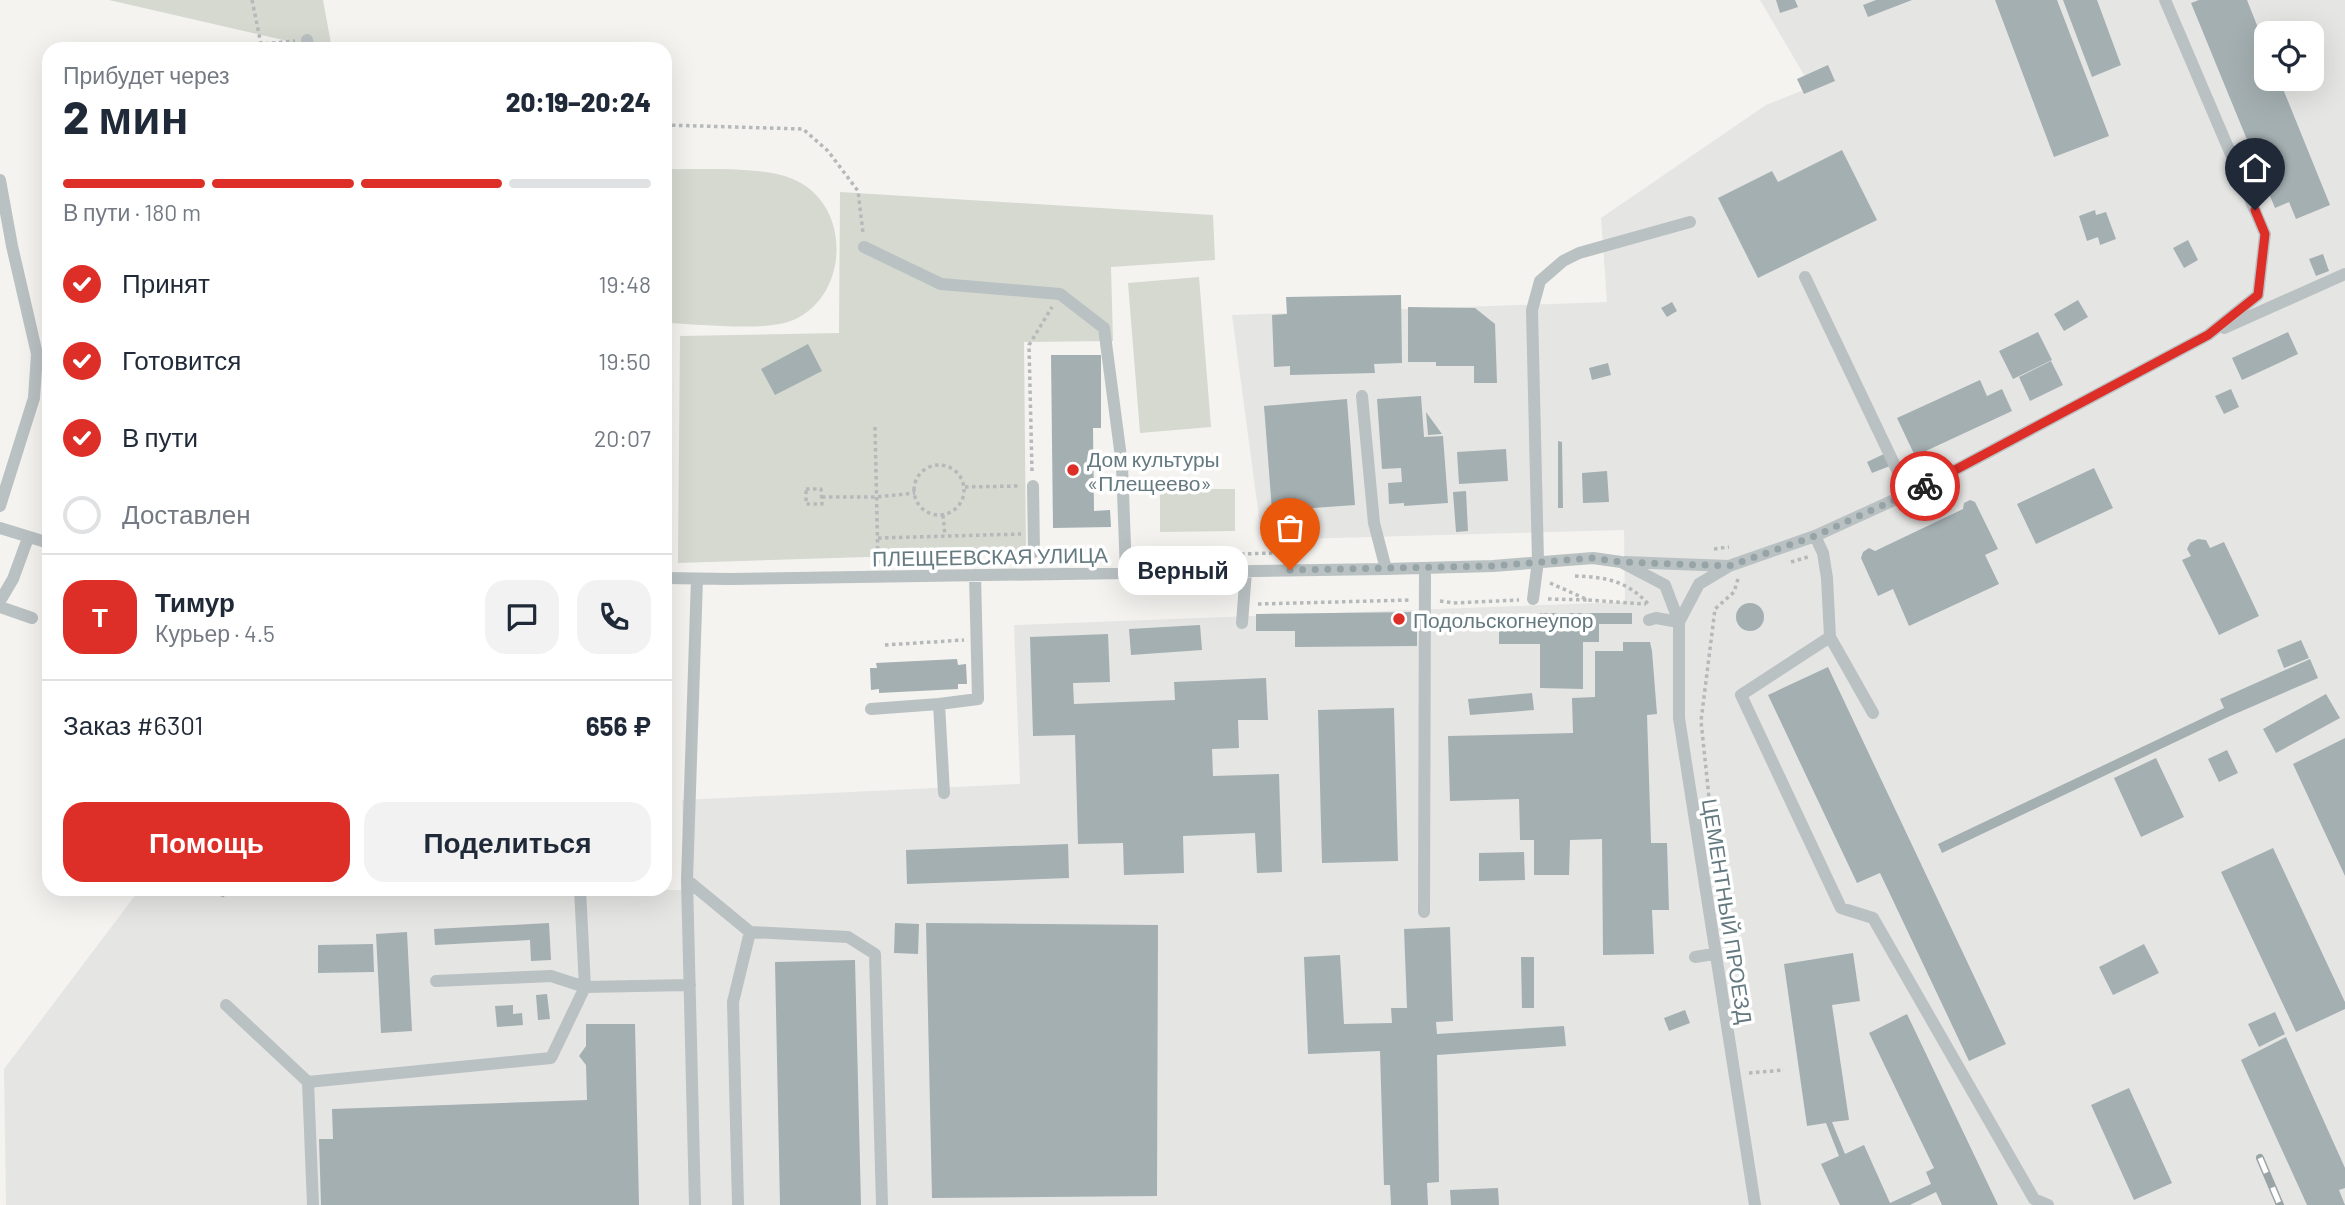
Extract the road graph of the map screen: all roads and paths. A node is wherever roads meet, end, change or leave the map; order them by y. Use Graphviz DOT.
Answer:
graph roads {
  1 [pos="252,0"];
  2 [pos="2165,0"];
  3 [pos="261,42"];
  4 [pos="672,125"];
  5 [pos="0,180"];
  6 [pos="1690,222"];
  7 [pos="864,247"];
  8 [pos="2345,274"];
  9 [pos="1805,277"];
  10 [pos="1060,294"];
  11 [pos="2208,335"];
  12 [pos="1362,396"];
  13 [pos="875,427"];
  14 [pos="1033,486"];
  15 [pos="965,487"];
  16 [pos="915,493"];
  17 [pos="1908,493"];
  18 [pos="822,497"];
  19 [pos="876,497"];
  20 [pos="0,506"];
  21 [pos="943,515"];
  22 [pos="0,528"];
  23 [pos="1033,534"];
  24 [pos="945,536"];
  25 [pos="1815,536"];
  26 [pos="28,538"];
  27 [pos="878,538"];
  28 [pos="42,541"];
  29 [pos="1034,552"];
  30 [pos="878,556"];
  31 [pos="1538,562"];
  32 [pos="1621,562"];
  33 [pos="1729,566"];
  34 [pos="1424,568"];
  35 [pos="1386,569"];
  36 [pos="1246,571"];
  37 [pos="1126,573"];
  38 [pos="975,575"];
  39 [pos="1564,576"];
  40 [pos="6,577"];
  41 [pos="672,578"];
  42 [pos="1534,578"];
  43 [pos="697,579"];
  44 [pos="1734,592"];
  45 [pos="1425,599"];
  46 [pos="1533,599"];
  47 [pos="1588,600"];
  48 [pos="0,601"];
  49 [pos="1242,604"];
  50 [pos="1649,604"];
  51 [pos="0,607"];
  52 [pos="32,618"];
  53 [pos="1653,619"];
  54 [pos="1679,622"];
  55 [pos="1242,623"];
  56 [pos="1830,637"];
  57 [pos="976,639"];
  58 [pos="885,645"];
  59 [pos="939,704"];
  60 [pos="871,709"];
  61 [pos="1873,713"];
  62 [pos="944,793"];
  63 [pos="1713,828"];
  64 [pos="687,880"];
  65 [pos="580,896"];
  66 [pos="1424,912"];
  67 [pos="750,932"];
  68 [pos="1714,954"];
  69 [pos="1695,957"];
  70 [pos="436,981"];
  71 [pos="690,985"];
  72 [pos="585,987"];
  73 [pos="226,1005"];
  74 [pos="1784,1070"];
  75 [pos="1749,1073"];
  76 [pos="309,1082"];
  77 [pos="313,1205"];
  78 [pos="695,1205"];
  79 [pos="738,1205"];
  80 [pos="882,1205"];
  81 [pos="1755,1205"];
  82 [pos="2048,1205"];
  1 -- 3 [label="path"];
  2 -- 11 [label="street"];
  4 -- 7 [label="path"];
  5 -- 20 [label="street"];
  6 -- 31 [label="street"];
  7 -- 10 [label="street"];
  8 -- 11 [label="street"];
  9 -- 17 [label="street"];
  10 -- 14 [label="path"];
  10 -- 37 [label="street"];
  11 -- 17 [label="street"];
  12 -- 35 [label="street"];
  13 -- 19 [label="path"];
  14 -- 15 [label="path"];
  14 -- 23 [label="street"];
  15 -- 16 [label="path"];
  15 -- 21 [label="path"];
  16 -- 19 [label="path"];
  16 -- 21 [label="path"];
  17 -- 25 [label="street"];
  18 -- 18 [label="path"];
  18 -- 19 [label="path"];
  19 -- 27 [label="path"];
  21 -- 24 [label="path"];
  22 -- 26 [label="street"];
  23 -- 24 [label="path"];
  23 -- 29 [label="street"];
  24 -- 27 [label="path"];
  25 -- 33 [label="street"];
  25 -- 56 [label="street"];
  26 -- 28 [label="street"];
  26 -- 40 [label="street"];
  27 -- 30 [label="path"];
  31 -- 32 [label="street, ПЛЕЩЕЕВСКАЯ УЛИЦА"];
  31 -- 34 [label="street, ПЛЕЩЕЕВСКАЯ УЛИЦА"];
  31 -- 42 [label="street"];
  32 -- 33 [label="street"];
  32 -- 54 [label="street, ПЛЕЩЕЕВСКАЯ УЛИЦА"];
  33 -- 54 [label="street"];
  34 -- 35 [label="street, ПЛЕЩЕЕВСКАЯ УЛИЦА"];
  34 -- 45 [label="street"];
  35 -- 36 [label="street, ПЛЕЩЕЕВСКАЯ УЛИЦА"];
  36 -- 37 [label="street, ПЛЕЩЕЕВСКАЯ УЛИЦА"];
  36 -- 49 [label="street"];
  37 -- 38 [label="street, ПЛЕЩЕЕВСКАЯ УЛИЦА"];
  38 -- 43 [label="street, ПЛЕЩЕЕВСКАЯ УЛИЦА"];
  38 -- 57 [label="street"];
  39 -- 50 [label="path"];
  40 -- 48 [label="street"];
  41 -- 43 [label="street, ПЛЕЩЕЕВСКАЯ УЛИЦА"];
  42 -- 46 [label="street"];
  42 -- 47 [label="path"];
  43 -- 64 [label="street"];
  44 -- 63 [label="path"];
  45 -- 46 [label="path"];
  45 -- 49 [label="path"];
  45 -- 66 [label="street"];
  46 -- 47 [label="path"];
  47 -- 50 [label="path"];
  49 -- 55 [label="street"];
  50 -- 53 [label="path"];
  51 -- 52 [label="street"];
  53 -- 54 [label="street"];
  54 -- 68 [label="street, ЦЕМЕНТНЫЙ ПРОЕЗД"];
  56 -- 61 [label="street"];
  56 -- 82 [label="street"];
  57 -- 58 [label="path"];
  57 -- 59 [label="street"];
  59 -- 60 [label="street"];
  59 -- 62 [label="street"];
  64 -- 67 [label="street"];
  64 -- 71 [label="street"];
  65 -- 72 [label="street"];
  67 -- 79 [label="street"];
  67 -- 80 [label="street"];
  68 -- 69 [label="street"];
  68 -- 81 [label="street, ЦЕМЕНТНЫЙ ПРОЕЗД"];
  70 -- 72 [label="street"];
  71 -- 72 [label="street"];
  71 -- 78 [label="street"];
  72 -- 76 [label="street"];
  73 -- 76 [label="street"];
  74 -- 75 [label="path"];
  76 -- 77 [label="street"];
}
